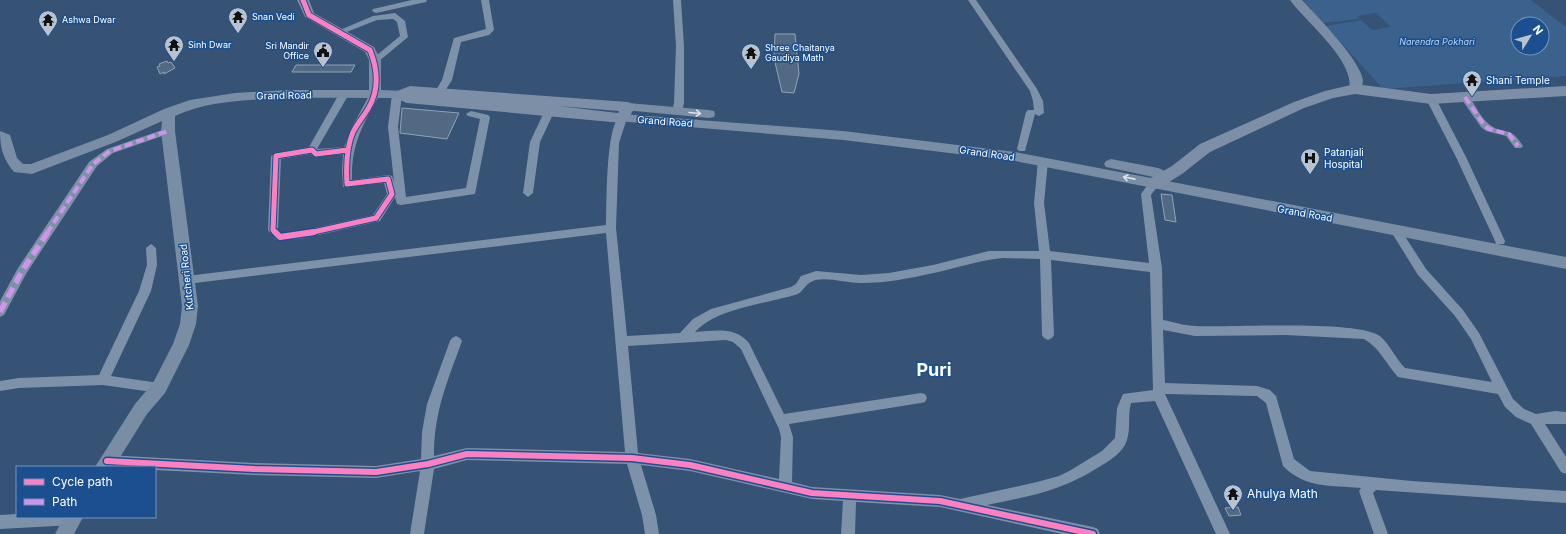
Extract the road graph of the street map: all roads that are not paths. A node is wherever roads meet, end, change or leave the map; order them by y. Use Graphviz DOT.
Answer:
graph roads {
  1 [pos="303,0"];
  2 [pos="423,0"];
  3 [pos="485,0"];
  4 [pos="677,0"];
  5 [pos="972,0"];
  6 [pos="1296,0"];
  7 [pos="376,11"];
  8 [pos="339,32"];
  9 [pos="375,60"];
  10 [pos="1355,89"];
  11 [pos="1566,91"];
  12 [pos="440,92"];
  13 [pos="344,94"];
  14 [pos="376,94"];
  15 [pos="400,94"];
  16 [pos="1465,97"];
  17 [pos="1431,98"];
  18 [pos="550,110"];
  19 [pos="677,111"];
  20 [pos="169,112"];
  21 [pos="625,112"];
  22 [pos="471,114"];
  23 [pos="168,131"];
  24 [pos="0,135"];
  25 [pos="1518,146"];
  26 [pos="1022,149"];
  27 [pos="312,150"];
  28 [pos="348,150"];
  29 [pos="1043,161"];
  30 [pos="1168,175"];
  31 [pos="1155,183"];
  32 [pos="528,193"];
  33 [pos="611,228"];
  34 [pos="1395,230"];
  35 [pos="1500,241"];
  36 [pos="151,248"];
  37 [pos="1566,252"];
  38 [pos="1045,255"];
  39 [pos="1566,263"];
  40 [pos="1156,268"];
  41 [pos="187,280"];
  42 [pos="0,312"];
  43 [pos="1157,324"];
  44 [pos="1048,335"];
  45 [pos="684,336"];
  46 [pos="621,340"];
  47 [pos="456,341"];
  48 [pos="103,380"];
  49 [pos="0,386"];
  50 [pos="159,388"];
  51 [pos="1502,389"];
  52 [pos="1159,392"];
  53 [pos="921,398"];
  54 [pos="1566,418"];
  55 [pos="781,420"];
  56 [pos="1535,420"];
  57 [pos="632,458"];
  58 [pos="106,464"];
  59 [pos="428,464"];
  60 [pos="1566,468"];
  61 [pos="1374,483"];
  62 [pos="785,487"];
  63 [pos="850,495"];
  64 [pos="1566,497"];
  65 [pos="961,506"];
  66 [pos="0,522"];
  67 [pos="70,523"];
  68 [pos="417,534"];
  69 [pos="652,534"];
  70 [pos="848,534"];
  71 [pos="1093,534"];
  72 [pos="1223,534"];
  73 [pos="1381,534"];
  1 -- 8 [label="main road"];
  2 -- 7 [label="street"];
  3 -- 12 [label="street"];
  4 -- 19 [label="street"];
  5 -- 26 [label="street"];
  6 -- 10 [label="main road"];
  8 -- 9 [label="main road"];
  8 -- 9 [label="street"];
  9 -- 14 [label="main road"];
  10 -- 17 [label="main road"];
  10 -- 30 [label="main road"];
  11 -- 16 [label="main road"];
  12 -- 15 [label="main road, Grand Road"];
  12 -- 21 [label="main road, Grand Road"];
  13 -- 14 [label="main road, Grand Road"];
  13 -- 20 [label="main road, Grand Road"];
  13 -- 27 [label="street"];
  14 -- 15 [label="main road, Grand Road"];
  14 -- 28 [label="street"];
  15 -- 18 [label="main road, Grand Road"];
  15 -- 22 [label="street"];
  16 -- 17 [label="main road"];
  16 -- 25 [label="street"];
  17 -- 35 [label="street"];
  18 -- 21 [label="main road, Grand Road"];
  18 -- 32 [label="street"];
  19 -- 21 [label="main road, Grand Road"];
  19 -- 26 [label="main road, Grand Road, one-way"];
  20 -- 23 [label="main road, Kutcheri Road"];
  20 -- 24 [label="main road, Grand Road"];
  21 -- 29 [label="main road, Grand Road"];
  21 -- 33 [label="street"];
  23 -- 41 [label="main road, Kutcheri Road"];
  23 -- 42 [label="street"];
  26 -- 30 [label="main road, Grand Road"];
  27 -- 28 [label="street"];
  27 -- 28 [label="street"];
  31 -- 29 [label="main road, Grand Road, one-way"];
  29 -- 38 [label="street"];
  30 -- 31 [label="main road"];
  30 -- 35 [label="main road, Grand Road"];
  31 -- 34 [label="main road, Grand Road"];
  31 -- 40 [label="street"];
  33 -- 41 [label="street"];
  33 -- 46 [label="street"];
  34 -- 39 [label="main road, Grand Road"];
  34 -- 51 [label="street"];
  35 -- 37 [label="main road, Grand Road"];
  36 -- 48 [label="street"];
  38 -- 40 [label="street"];
  38 -- 44 [label="street"];
  38 -- 45 [label="street"];
  40 -- 43 [label="street"];
  41 -- 50 [label="main road, Kutcheri Road"];
  43 -- 51 [label="street"];
  43 -- 52 [label="street"];
  45 -- 46 [label="street"];
  45 -- 55 [label="street"];
  46 -- 57 [label="street"];
  47 -- 59 [label="street"];
  48 -- 49 [label="street"];
  48 -- 50 [label="street"];
  50 -- 58 [label="main road, Kutcheri Road"];
  51 -- 56 [label="street"];
  52 -- 61 [label="street"];
  52 -- 65 [label="street"];
  52 -- 72 [label="street"];
  53 -- 55 [label="street"];
  54 -- 56 [label="street"];
  55 -- 62 [label="street"];
  56 -- 60 [label="street"];
  57 -- 59 [label="street"];
  57 -- 62 [label="street"];
  57 -- 69 [label="street"];
  58 -- 59 [label="street"];
  59 -- 68 [label="street"];
  61 -- 64 [label="street"];
  61 -- 73 [label="street"];
  62 -- 63 [label="street"];
  63 -- 65 [label="street"];
  63 -- 70 [label="street"];
  65 -- 71 [label="street"];
  66 -- 67 [label="street"];
}
